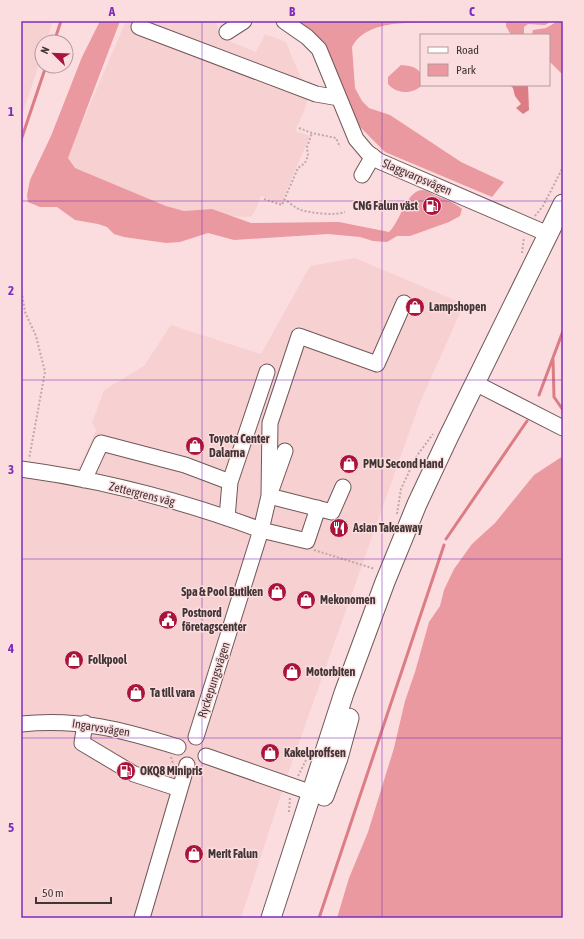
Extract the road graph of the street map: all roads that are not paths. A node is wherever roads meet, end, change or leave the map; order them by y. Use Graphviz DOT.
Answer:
graph roads {
  1 [pos="244,21"];
  2 [pos="284,21"];
  3 [pos="139,27"];
  4 [pos="227,32"];
  5 [pos="339,98"];
  6 [pos="373,156"];
  7 [pos="362,175"];
  8 [pos="563,204"];
  9 [pos="548,234"];
  10 [pos="404,303"];
  11 [pos="267,372"];
  12 [pos="475,383"];
  13 [pos="563,428"];
  14 [pos="285,451"];
  15 [pos="24,469"];
  16 [pos="84,480"];
  17 [pos="230,482"];
  18 [pos="343,488"];
  19 [pos="269,496"];
  20 [pos="318,508"];
  21 [pos="227,518"];
  22 [pos="261,530"];
  23 [pos="85,723"];
  24 [pos="21,724"];
  25 [pos="196,737"];
  26 [pos="172,750"];
  27 [pos="206,756"];
  28 [pos="184,776"];
  29 [pos="318,795"];
  30 [pos="142,918"];
  31 [pos="272,918"];
  32 [pos="284,918"];
  1 -- 4 [label="street"];
  2 -- 5 [label="street, Slaggvarpsvägen"];
  3 -- 5 [label="street"];
  5 -- 6 [label="street, Slaggvarpsvägen"];
  6 -- 7 [label="street"];
  6 -- 9 [label="street, Slaggvarpsvägen"];
  8 -- 9 [label="main road"];
  9 -- 12 [label="main road"];
  10 -- 19 [label="street"];
  11 -- 17 [label="street"];
  12 -- 13 [label="street"];
  12 -- 29 [label="main road"];
  14 -- 19 [label="street"];
  15 -- 16 [label="street, Zettergrens väg"];
  16 -- 17 [label="street"];
  16 -- 21 [label="street, Zettergrens väg"];
  17 -- 21 [label="street"];
  18 -- 20 [label="street"];
  19 -- 20 [label="street"];
  19 -- 22 [label="street, Ryckepungsvägen"];
  20 -- 22 [label="street"];
  21 -- 22 [label="street, Zettergrens väg"];
  22 -- 25 [label="street, Ryckepungsvägen"];
  23 -- 24 [label="street, Ingarvsvägen"];
  23 -- 26 [label="street, Ingarvsvägen"];
  23 -- 28 [label="street"];
  25 -- 26 [label="street"];
  25 -- 27 [label="street"];
  26 -- 28 [label="street"];
  27 -- 28 [label="street"];
  27 -- 29 [label="street"];
  28 -- 30 [label="street"];
  29 -- 31 [label="main road"];
  29 -- 32 [label="main road"];
}
